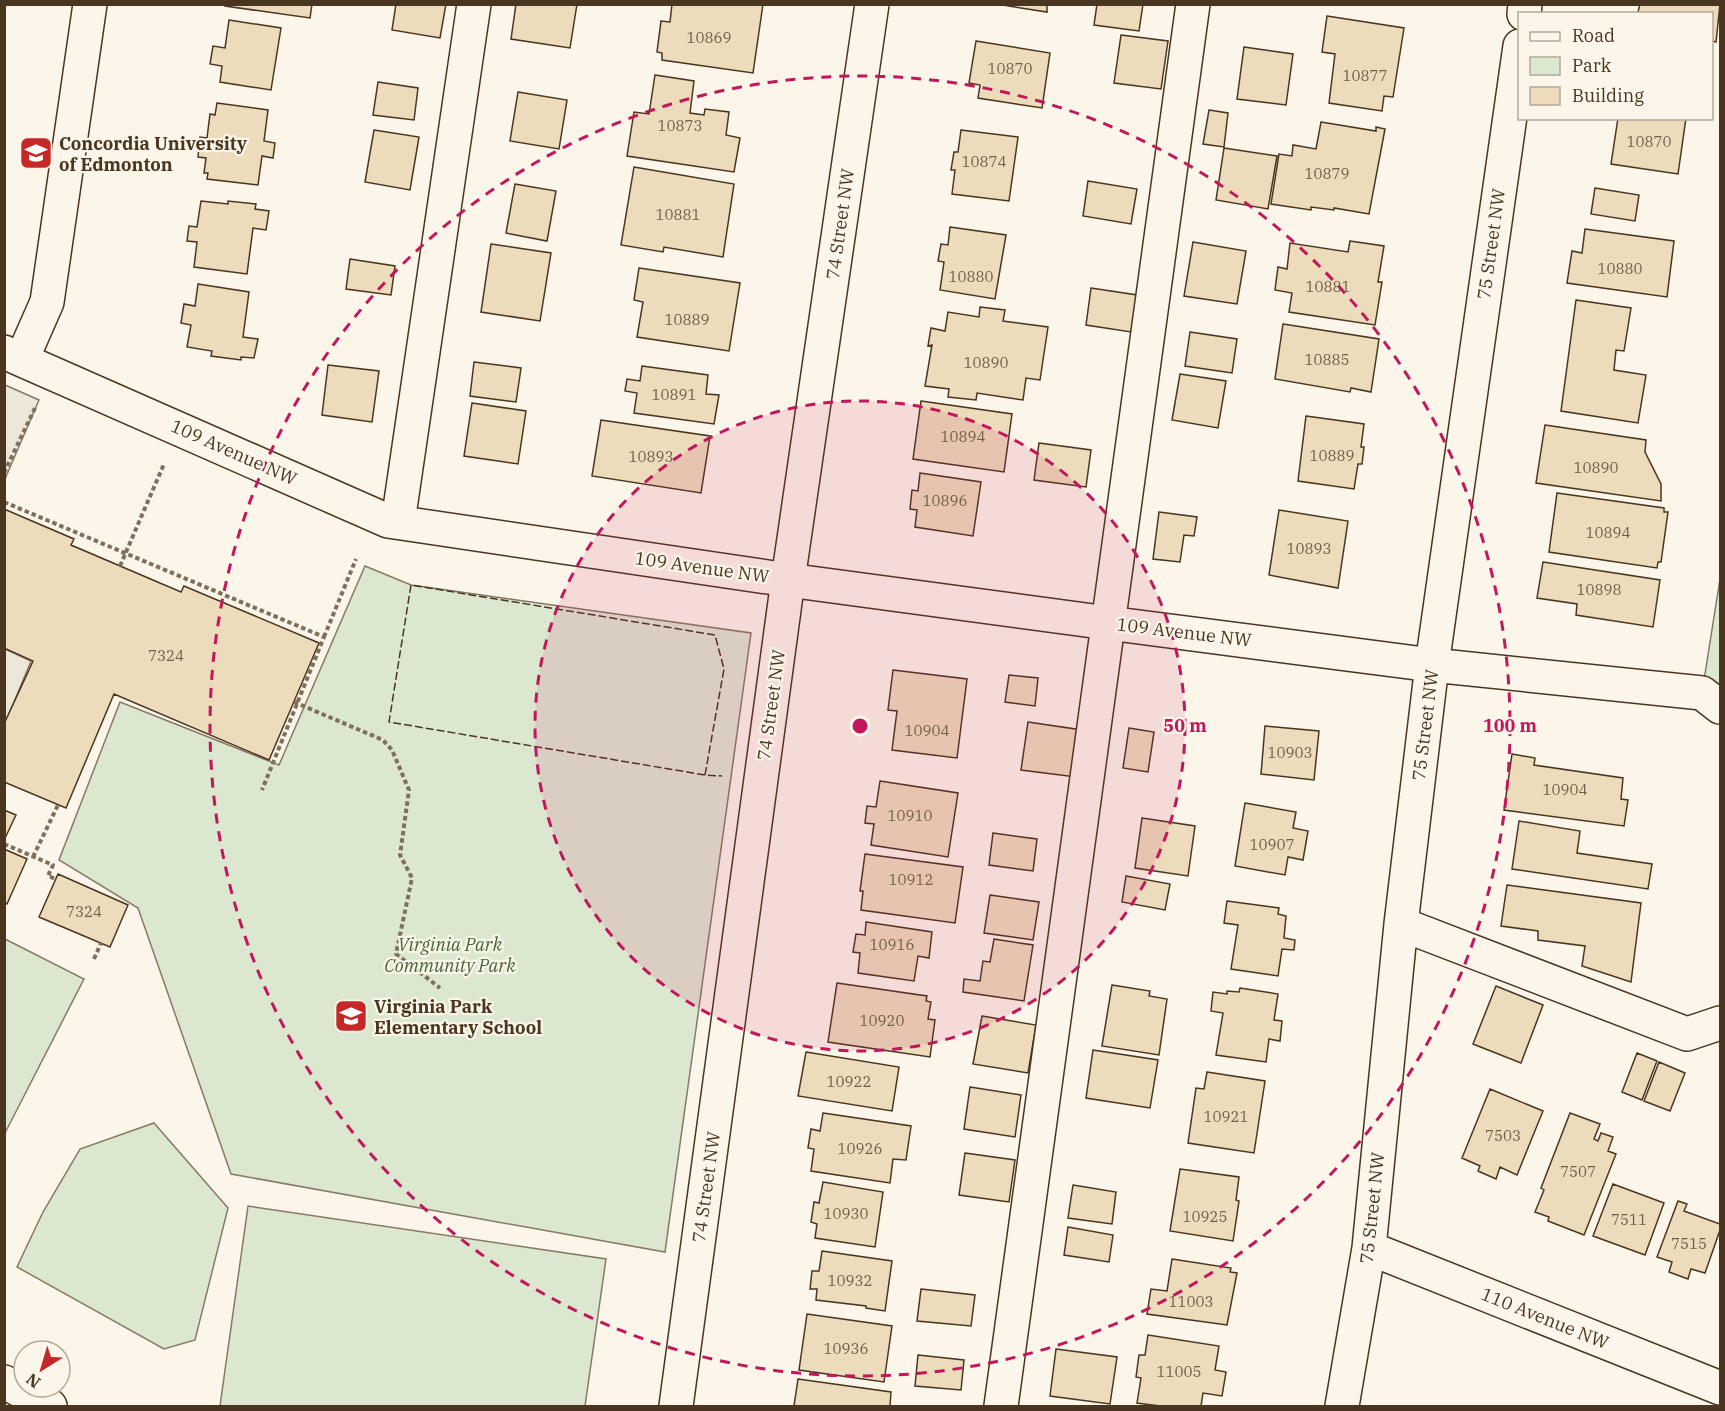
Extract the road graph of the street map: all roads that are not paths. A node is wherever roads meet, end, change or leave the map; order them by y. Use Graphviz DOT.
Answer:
graph roads {
  1 [pos="90,4"];
  2 [pos="474,4"];
  3 [pos="872,4"];
  4 [pos="1193,4"];
  5 [pos="1518,60"];
  6 [pos="26,361"];
  7 [pos="398,522"];
  8 [pos="788,580"];
  9 [pos="1108,623"];
  10 [pos="1432,664"];
  11 [pos="1720,707"];
  12 [pos="1401,924"];
  13 [pos="1720,1023"];
  14 [pos="1369,1248"];
  15 [pos="4,1382"];
  16 [pos="1720,1388"];
  17 [pos="50,1407"];
  18 [pos="676,1407"];
  19 [pos="1002,1407"];
  20 [pos="1342,1407"];
  1 -- 6 [label="street"];
  2 -- 7 [label="street"];
  3 -- 8 [label="street, 74 Street NW"];
  4 -- 9 [label="street"];
  5 -- 10 [label="street, 75 Street NW"];
  6 -- 7 [label="street, 109 Avenue NW"];
  7 -- 8 [label="street, 109 Avenue NW"];
  8 -- 9 [label="street, 109 Avenue NW"];
  8 -- 18 [label="street, 74 Street NW"];
  9 -- 10 [label="street, 109 Avenue NW"];
  9 -- 19 [label="street"];
  10 -- 11 [label="street, 109 Avenue NW"];
  10 -- 12 [label="street, 75 Street NW"];
  12 -- 13 [label="street"];
  12 -- 14 [label="street, 75 Street NW"];
  14 -- 16 [label="street, 110 Avenue NW"];
  14 -- 20 [label="street, 75 Street NW"];
  15 -- 17 [label="street"];
}
